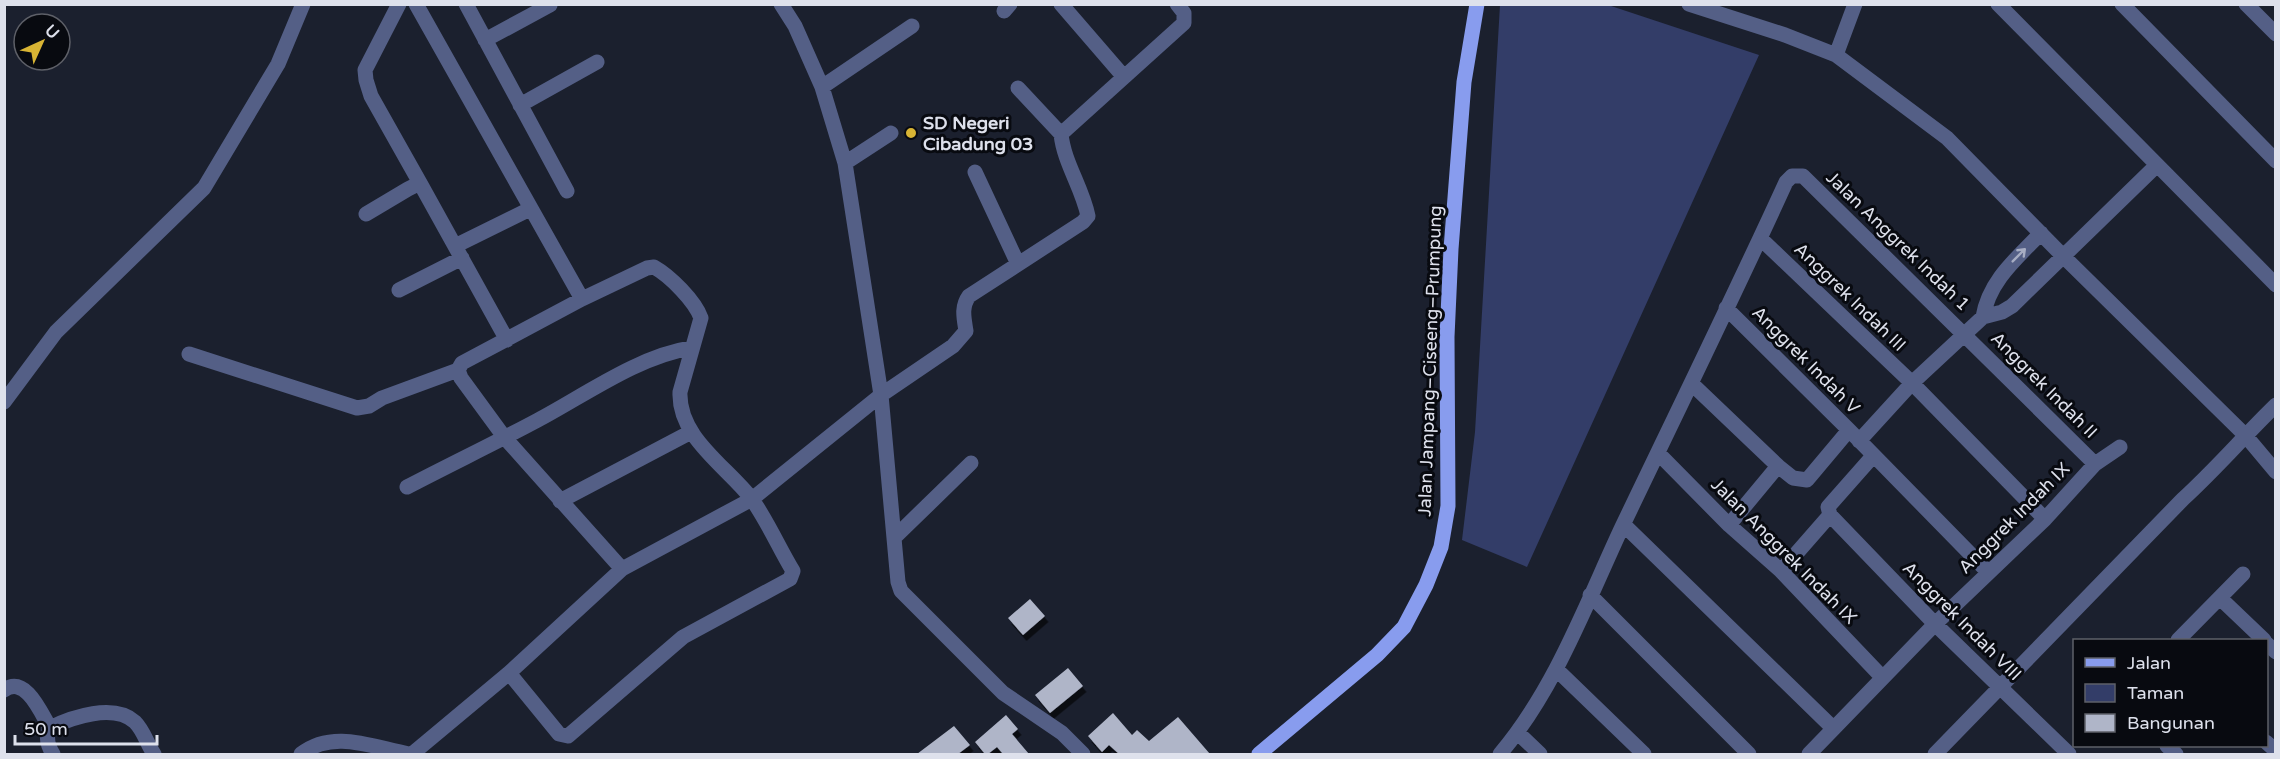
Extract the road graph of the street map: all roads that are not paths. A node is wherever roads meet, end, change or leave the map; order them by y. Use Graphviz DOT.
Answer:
graph roads {
  1 [pos="303,4"];
  2 [pos="399,4"];
  3 [pos="416,4"];
  4 [pos="466,4"];
  5 [pos="781,4"];
  6 [pos="1061,4"];
  7 [pos="1177,4"];
  8 [pos="1477,4"];
  9 [pos="1689,4"];
  10 [pos="1855,4"];
  11 [pos="1998,4"];
  12 [pos="2122,4"];
  13 [pos="2246,4"];
  14 [pos="550,5"];
  15 [pos="912,26"];
  16 [pos="2276,34"];
  17 [pos="485,40"];
  18 [pos="1836,55"];
  19 [pos="597,62"];
  20 [pos="1124,77"];
  21 [pos="822,87"];
  22 [pos="1018,88"];
  23 [pos="520,105"];
  24 [pos="891,133"];
  25 [pos="1061,134"];
  26 [pos="2276,161"];
  27 [pos="845,163"];
  28 [pos="2157,165"];
  29 [pos="975,172"];
  30 [pos="420,183"];
  31 [pos="567,191"];
  32 [pos="530,208"];
  33 [pos="366,214"];
  34 [pos="2041,233"];
  35 [pos="1761,239"];
  36 [pos="459,252"];
  37 [pos="2063,256"];
  38 [pos="1018,264"];
  39 [pos="2276,285"];
  40 [pos="399,290"];
  41 [pos="582,299"];
  42 [pos="1726,308"];
  43 [pos="1983,317"];
  44 [pos="1965,334"];
  45 [pos="507,340"];
  46 [pos="691,348"];
  47 [pos="189,354"];
  48 [pos="458,370"];
  49 [pos="1692,384"];
  50 [pos="1912,384"];
  51 [pos="882,395"];
  52 [pos="4,402"];
  53 [pos="2276,405"];
  54 [pos="692,432"];
  55 [pos="1854,435"];
  56 [pos="2245,435"];
  57 [pos="506,438"];
  58 [pos="2120,447"];
  59 [pos="1658,453"];
  60 [pos="1873,456"];
  61 [pos="971,463"];
  62 [pos="2095,464"];
  63 [pos="1778,466"];
  64 [pos="2276,472"];
  65 [pos="407,487"];
  66 [pos="752,499"];
  67 [pos="560,501"];
  68 [pos="1830,515"];
  69 [pos="2045,519"];
  70 [pos="1624,525"];
  71 [pos="1730,525"];
  72 [pos="894,538"];
  73 [pos="622,570"];
  74 [pos="1781,571"];
  75 [pos="1988,572"];
  76 [pos="2243,574"];
  77 [pos="1590,595"];
  78 [pos="2221,599"];
  79 [pos="1935,624"];
  80 [pos="2179,639"];
  81 [pos="2262,639"];
  82 [pos="1556,669"];
  83 [pos="509,673"];
  84 [pos="1882,677"];
  85 [pos="2000,686"];
  86 [pos="4,690"];
  87 [pos="50,728"];
  88 [pos="1833,728"];
  89 [pos="1518,733"];
  90 [pos="2069,752"];
  91 [pos="53,754"];
  92 [pos="154,754"];
  93 [pos="301,754"];
  94 [pos="410,754"];
  95 [pos="1083,754"];
  96 [pos="1259,754"];
  97 [pos="1500,754"];
  98 [pos="1540,754"];
  99 [pos="1644,754"];
  100 [pos="1749,754"];
  101 [pos="1809,754"];
  102 [pos="1935,754"];
  1 -- 52 [label="street"];
  2 -- 30 [label="street"];
  3 -- 32 [label="street"];
  4 -- 17 [label="street"];
  5 -- 21 [label="street"];
  6 -- 20 [label="street"];
  7 -- 20 [label="street"];
  8 -- 96 [label="main road, Jalan Jampang–Ciseeng–Prumpung"];
  9 -- 18 [label="street"];
  10 -- 18 [label="street"];
  11 -- 28 [label="street"];
  12 -- 26 [label="street"];
  13 -- 16 [label="street"];
  14 -- 17 [label="street"];
  15 -- 21 [label="street"];
  17 -- 23 [label="street"];
  18 -- 34 [label="street"];
  19 -- 23 [label="street"];
  20 -- 25 [label="street"];
  21 -- 27 [label="street"];
  22 -- 25 [label="street"];
  23 -- 31 [label="street"];
  24 -- 27 [label="street"];
  25 -- 38 [label="street"];
  27 -- 51 [label="street"];
  28 -- 37 [label="street"];
  28 -- 39 [label="street"];
  29 -- 38 [label="street"];
  30 -- 33 [label="street"];
  30 -- 36 [label="street"];
  32 -- 36 [label="street"];
  32 -- 41 [label="street"];
  34 -- 37 [label="street"];
  43 -- 34 [label="street, one-way"];
  35 -- 42 [label="street"];
  35 -- 44 [label="street, Jalan Anggrek Indah 1"];
  35 -- 50 [label="street, Anggrek Indah III"];
  36 -- 40 [label="street"];
  36 -- 45 [label="street"];
  37 -- 43 [label="street"];
  37 -- 56 [label="street"];
  38 -- 51 [label="street"];
  41 -- 45 [label="street"];
  41 -- 46 [label="street"];
  42 -- 49 [label="street"];
  42 -- 55 [label="street, Anggrek Indah V"];
  43 -- 44 [label="street"];
  44 -- 50 [label="street"];
  44 -- 62 [label="street, Anggrek Indah II"];
  45 -- 48 [label="street"];
  46 -- 54 [label="street"];
  46 -- 57 [label="street"];
  47 -- 48 [label="street"];
  48 -- 57 [label="street"];
  49 -- 59 [label="street"];
  49 -- 63 [label="street"];
  50 -- 55 [label="street"];
  50 -- 69 [label="street, Anggrek Indah III"];
  51 -- 66 [label="street"];
  51 -- 72 [label="street"];
  53 -- 56 [label="street"];
  54 -- 66 [label="street"];
  54 -- 67 [label="street"];
  55 -- 60 [label="street, Anggrek Indah V"];
  55 -- 63 [label="street"];
  56 -- 64 [label="street"];
  56 -- 85 [label="street"];
  57 -- 65 [label="street"];
  57 -- 67 [label="street"];
  58 -- 62 [label="street, Anggrek Indah IX"];
  59 -- 70 [label="street"];
  59 -- 71 [label="street, Jalan Anggrek Indah IX"];
  60 -- 68 [label="street"];
  60 -- 75 [label="street, Anggrek Indah V"];
  61 -- 72 [label="street"];
  62 -- 69 [label="street, Anggrek Indah IX"];
  63 -- 71 [label="street"];
  66 -- 73 [label="street"];
  66 -- 83 [label="street"];
  67 -- 73 [label="street"];
  68 -- 74 [label="street"];
  68 -- 79 [label="street, Anggrek Indah VIII"];
  69 -- 75 [label="street, Anggrek Indah IX"];
  70 -- 77 [label="street"];
  70 -- 88 [label="street"];
  71 -- 74 [label="street, Jalan Anggrek Indah IX"];
  72 -- 95 [label="street"];
  73 -- 83 [label="street"];
  74 -- 84 [label="street, Jalan Anggrek Indah IX"];
  75 -- 79 [label="street, Anggrek Indah IX"];
  76 -- 78 [label="street"];
  77 -- 82 [label="street"];
  77 -- 100 [label="street"];
  78 -- 80 [label="street"];
  78 -- 81 [label="street"];
  79 -- 84 [label="street, Anggrek Indah IX"];
  79 -- 85 [label="street, Anggrek Indah VIII"];
  82 -- 89 [label="street"];
  82 -- 99 [label="street"];
  83 -- 94 [label="street"];
  84 -- 88 [label="street, Anggrek Indah IX"];
  85 -- 90 [label="street, Anggrek Indah VIII"];
  85 -- 102 [label="street"];
  86 -- 87 [label="street"];
  87 -- 91 [label="street"];
  87 -- 92 [label="street"];
  88 -- 101 [label="street, Anggrek Indah IX"];
  89 -- 97 [label="street"];
  89 -- 98 [label="street"];
  93 -- 94 [label="street"];
}
